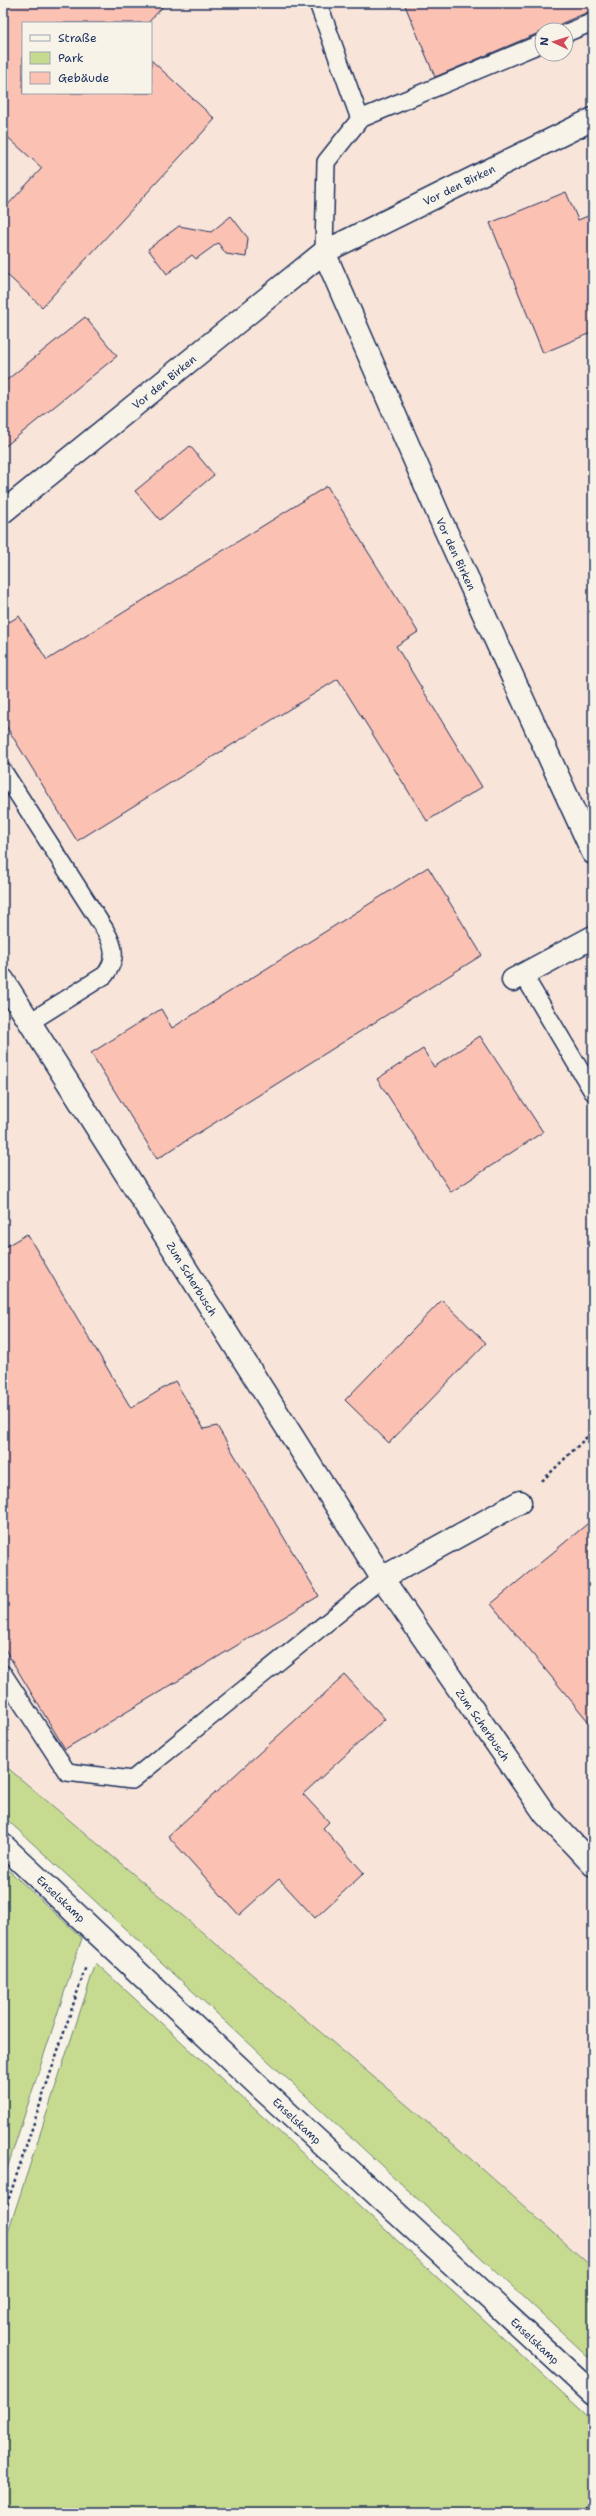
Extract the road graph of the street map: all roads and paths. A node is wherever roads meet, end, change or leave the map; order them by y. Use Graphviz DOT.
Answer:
graph roads {
  1 [pos="318,3"];
  2 [pos="593,22"];
  3 [pos="574,30"];
  4 [pos="534,46"];
  5 [pos="360,119"];
  6 [pos="593,119"];
  7 [pos="324,252"];
  8 [pos="3,512"];
  9 [pos="3,771"];
  10 [pos="593,853"];
  11 [pos="593,937"];
  12 [pos="518,977"];
  13 [pos="3,980"];
  14 [pos="30,1022"];
  15 [pos="593,1092"];
  16 [pos="593,1431"];
  17 [pos="520,1502"];
  18 [pos="382,1578"];
  19 [pos="3,1674"];
  20 [pos="3,1845"];
  21 [pos="593,1865"];
  22 [pos="97,1932"];
  23 [pos="3,2216"];
  24 [pos="593,2394"];
  25 [pos="593,2499"];
  26 [pos="581,2513"];
  1 -- 5 [label="lane"];
  2 -- 3 [label="lane"];
  4 -- 5 [label="lane"];
  5 -- 7 [label="lane"];
  6 -- 7 [label="street, Vor den Birken"];
  7 -- 8 [label="street, Vor den Birken"];
  7 -- 10 [label="street, Vor den Birken"];
  9 -- 14 [label="lane"];
  11 -- 12 [label="street"];
  12 -- 15 [label="lane"];
  13 -- 14 [label="street, Zum Scherbusch"];
  14 -- 18 [label="street, Zum Scherbusch"];
  16 -- 17 [label="path"];
  17 -- 18 [label="street"];
  18 -- 19 [label="lane"];
  18 -- 21 [label="street, Zum Scherbusch"];
  20 -- 22 [label="street, Enselskamp"];
  22 -- 23 [label="path"];
  22 -- 24 [label="street, Enselskamp"];
  25 -- 26 [label="path"];
}
